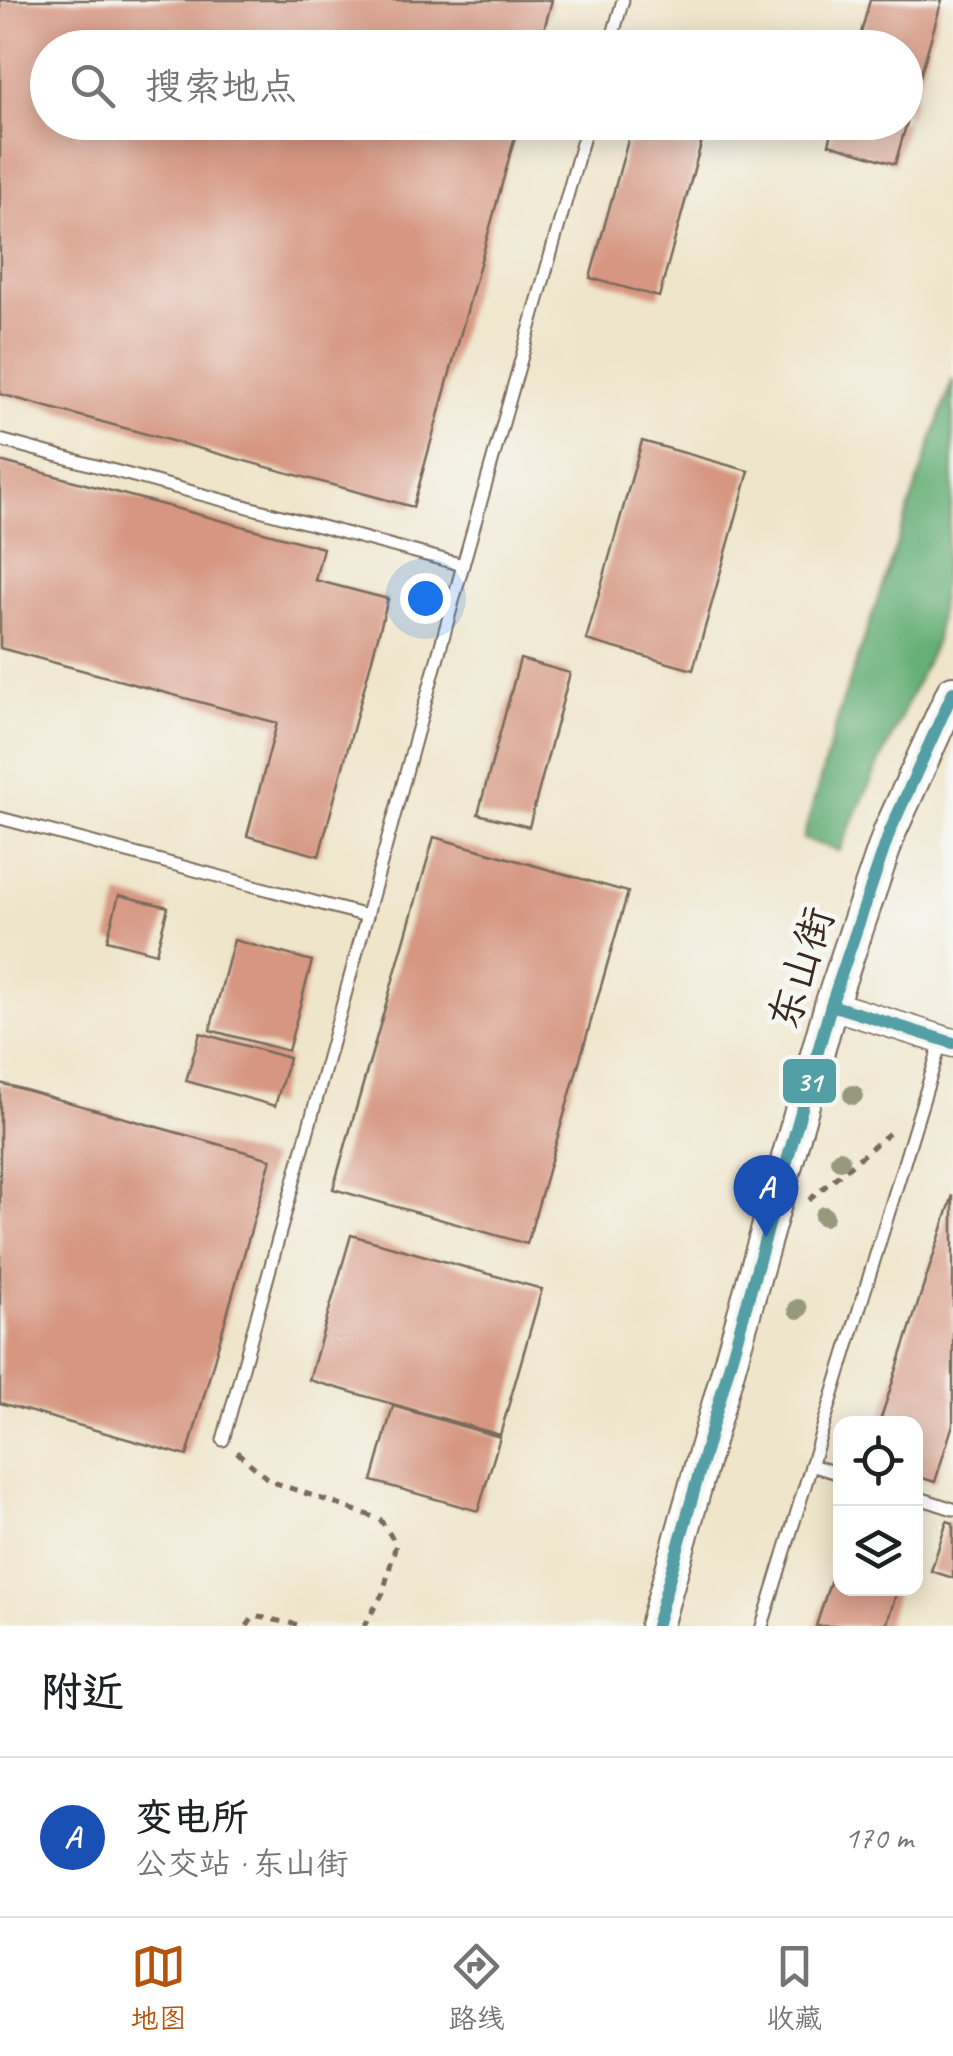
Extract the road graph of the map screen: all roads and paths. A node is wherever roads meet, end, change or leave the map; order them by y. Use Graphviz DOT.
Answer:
graph roads {
  1 [pos="622,0"];
  2 [pos="614,30"];
  3 [pos="583,140"];
  4 [pos="0,440"];
  5 [pos="462,564"];
  6 [pos="953,692"];
  7 [pos="0,818"];
  8 [pos="367,916"];
  9 [pos="831,1006"];
  10 [pos="947,1041"];
  11 [pos="892,1130"];
  12 [pos="806,1203"];
  13 [pos="223,1440"];
  14 [pos="811,1465"];
  15 [pos="833,1472"];
  16 [pos="923,1499"];
  17 [pos="953,1509"];
  18 [pos="248,1626"];
  19 [pos="305,1626"];
  20 [pos="364,1626"];
  21 [pos="656,1626"];
  22 [pos="762,1626"];
  1 -- 2 [label="lane"];
  3 -- 5 [label="lane"];
  4 -- 5 [label="lane"];
  5 -- 8 [label="lane"];
  6 -- 9 [label="main road, 东山街"];
  7 -- 8 [label="lane"];
  8 -- 13 [label="lane"];
  9 -- 10 [label="street"];
  9 -- 21 [label="main road, 东山街"];
  10 -- 14 [label="lane"];
  11 -- 12 [label="path"];
  13 -- 20 [label="path"];
  14 -- 15 [label="lane"];
  14 -- 22 [label="lane"];
  16 -- 17 [label="lane"];
  18 -- 19 [label="path"];
}
